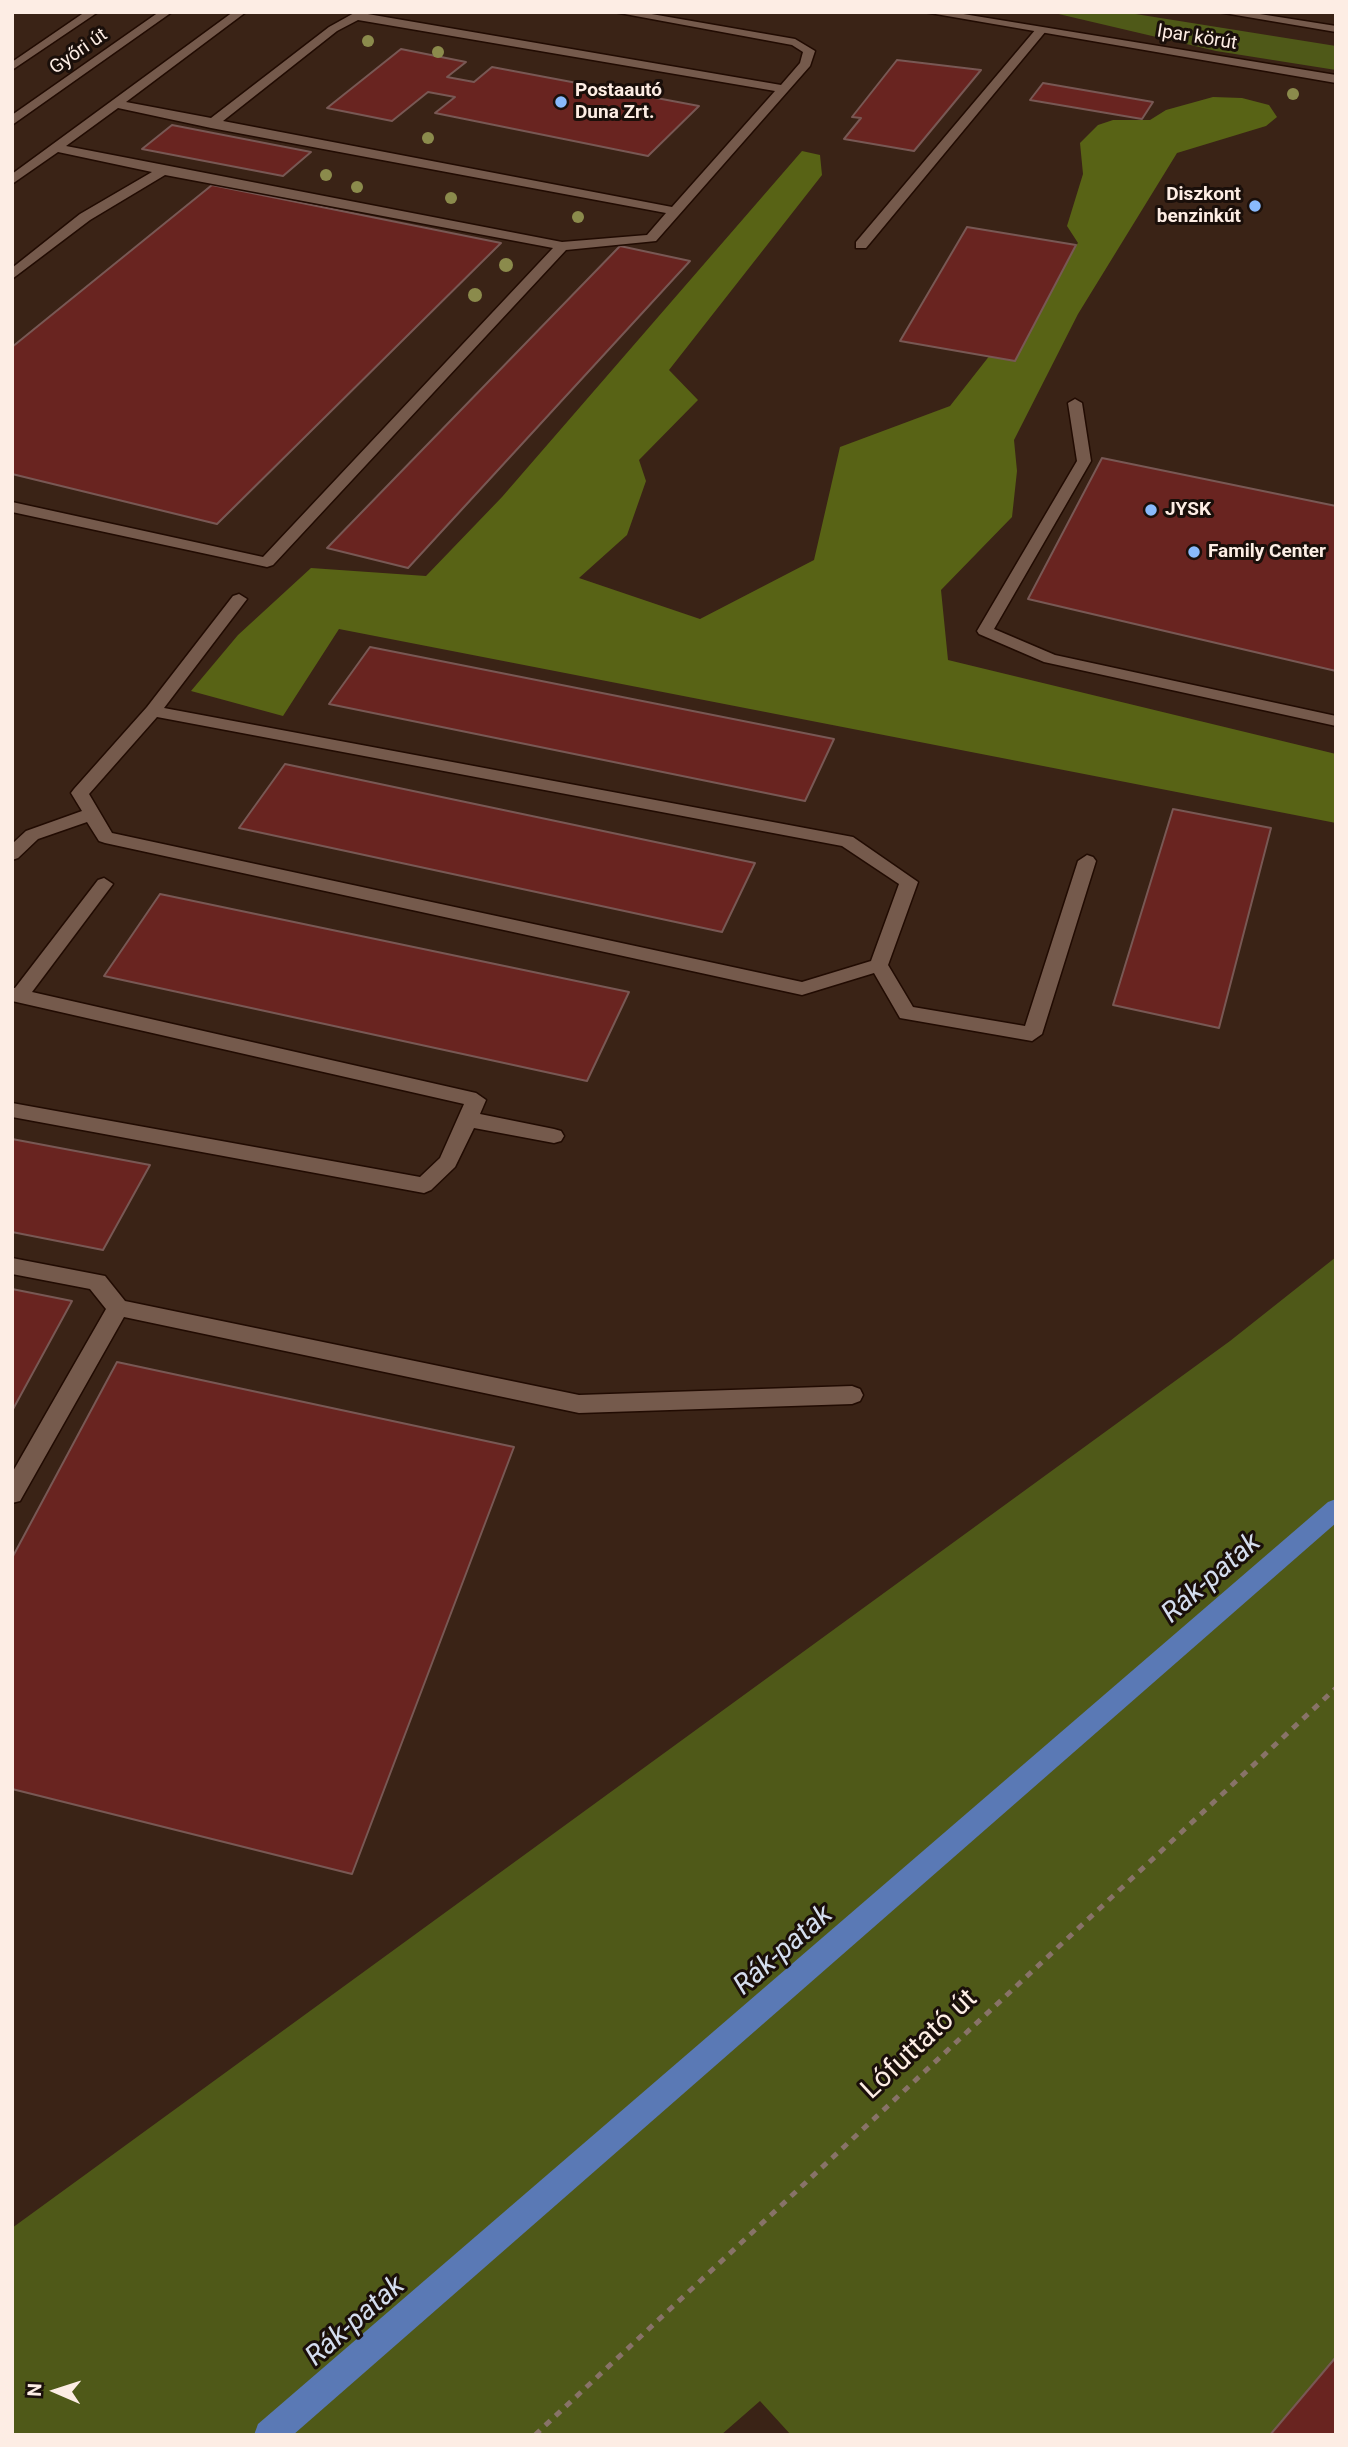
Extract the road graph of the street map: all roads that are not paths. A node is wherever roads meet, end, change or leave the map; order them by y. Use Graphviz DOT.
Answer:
graph roads {
  1 [pos="93,12"];
  2 [pos="167,12"];
  3 [pos="242,12"];
  4 [pos="619,12"];
  5 [pos="929,12"];
  6 [pos="1223,12"];
  7 [pos="361,15"];
  8 [pos="1336,29"];
  9 [pos="1040,31"];
  10 [pos="12,67"];
  11 [pos="1336,79"];
  12 [pos="784,89"];
  13 [pos="116,104"];
  14 [pos="12,121"];
  15 [pos="211,124"];
  16 [pos="57,148"];
  17 [pos="163,170"];
  18 [pos="12,180"];
  19 [pos="675,211"];
  20 [pos="862,245"];
  21 [pos="562,246"];
  22 [pos="12,275"];
  23 [pos="1075,403"];
  24 [pos="12,507"];
  25 [pos="239,599"];
  26 [pos="153,711"];
  27 [pos="1336,721"];
  28 [pos="92,814"];
  29 [pos="12,854"];
  30 [pos="1087,861"];
  31 [pos="104,884"];
  32 [pos="879,965"];
  33 [pos="16,994"];
  34 [pos="12,1110"];
  35 [pos="467,1119"];
  36 [pos="554,1136"];
  37 [pos="12,1266"];
  38 [pos="118,1308"];
  39 [pos="852,1395"];
  40 [pos="12,1494"];
  1 -- 10 [label="main road, Győri út"];
  2 -- 14 [label="main road, Győri út"];
  3 -- 13 [label="main road"];
  4 -- 12 [label="main road"];
  5 -- 9 [label="main road, Ipar körút"];
  6 -- 8 [label="main road"];
  7 -- 12 [label="main road"];
  7 -- 15 [label="main road"];
  9 -- 11 [label="main road, Ipar körút"];
  9 -- 20 [label="main road"];
  12 -- 19 [label="main road"];
  13 -- 15 [label="main road"];
  13 -- 16 [label="main road"];
  15 -- 19 [label="main road"];
  16 -- 17 [label="main road"];
  16 -- 18 [label="main road"];
  17 -- 21 [label="main road"];
  17 -- 22 [label="main road"];
  19 -- 21 [label="main road"];
  21 -- 24 [label="main road"];
  23 -- 27 [label="main road"];
  25 -- 26 [label="main road"];
  26 -- 28 [label="main road"];
  26 -- 32 [label="main road"];
  28 -- 29 [label="main road"];
  28 -- 32 [label="main road"];
  30 -- 32 [label="main road"];
  31 -- 33 [label="main road"];
  33 -- 35 [label="main road"];
  34 -- 35 [label="main road"];
  35 -- 36 [label="main road"];
  37 -- 38 [label="main road"];
  38 -- 39 [label="main road"];
  38 -- 40 [label="main road"];
}
